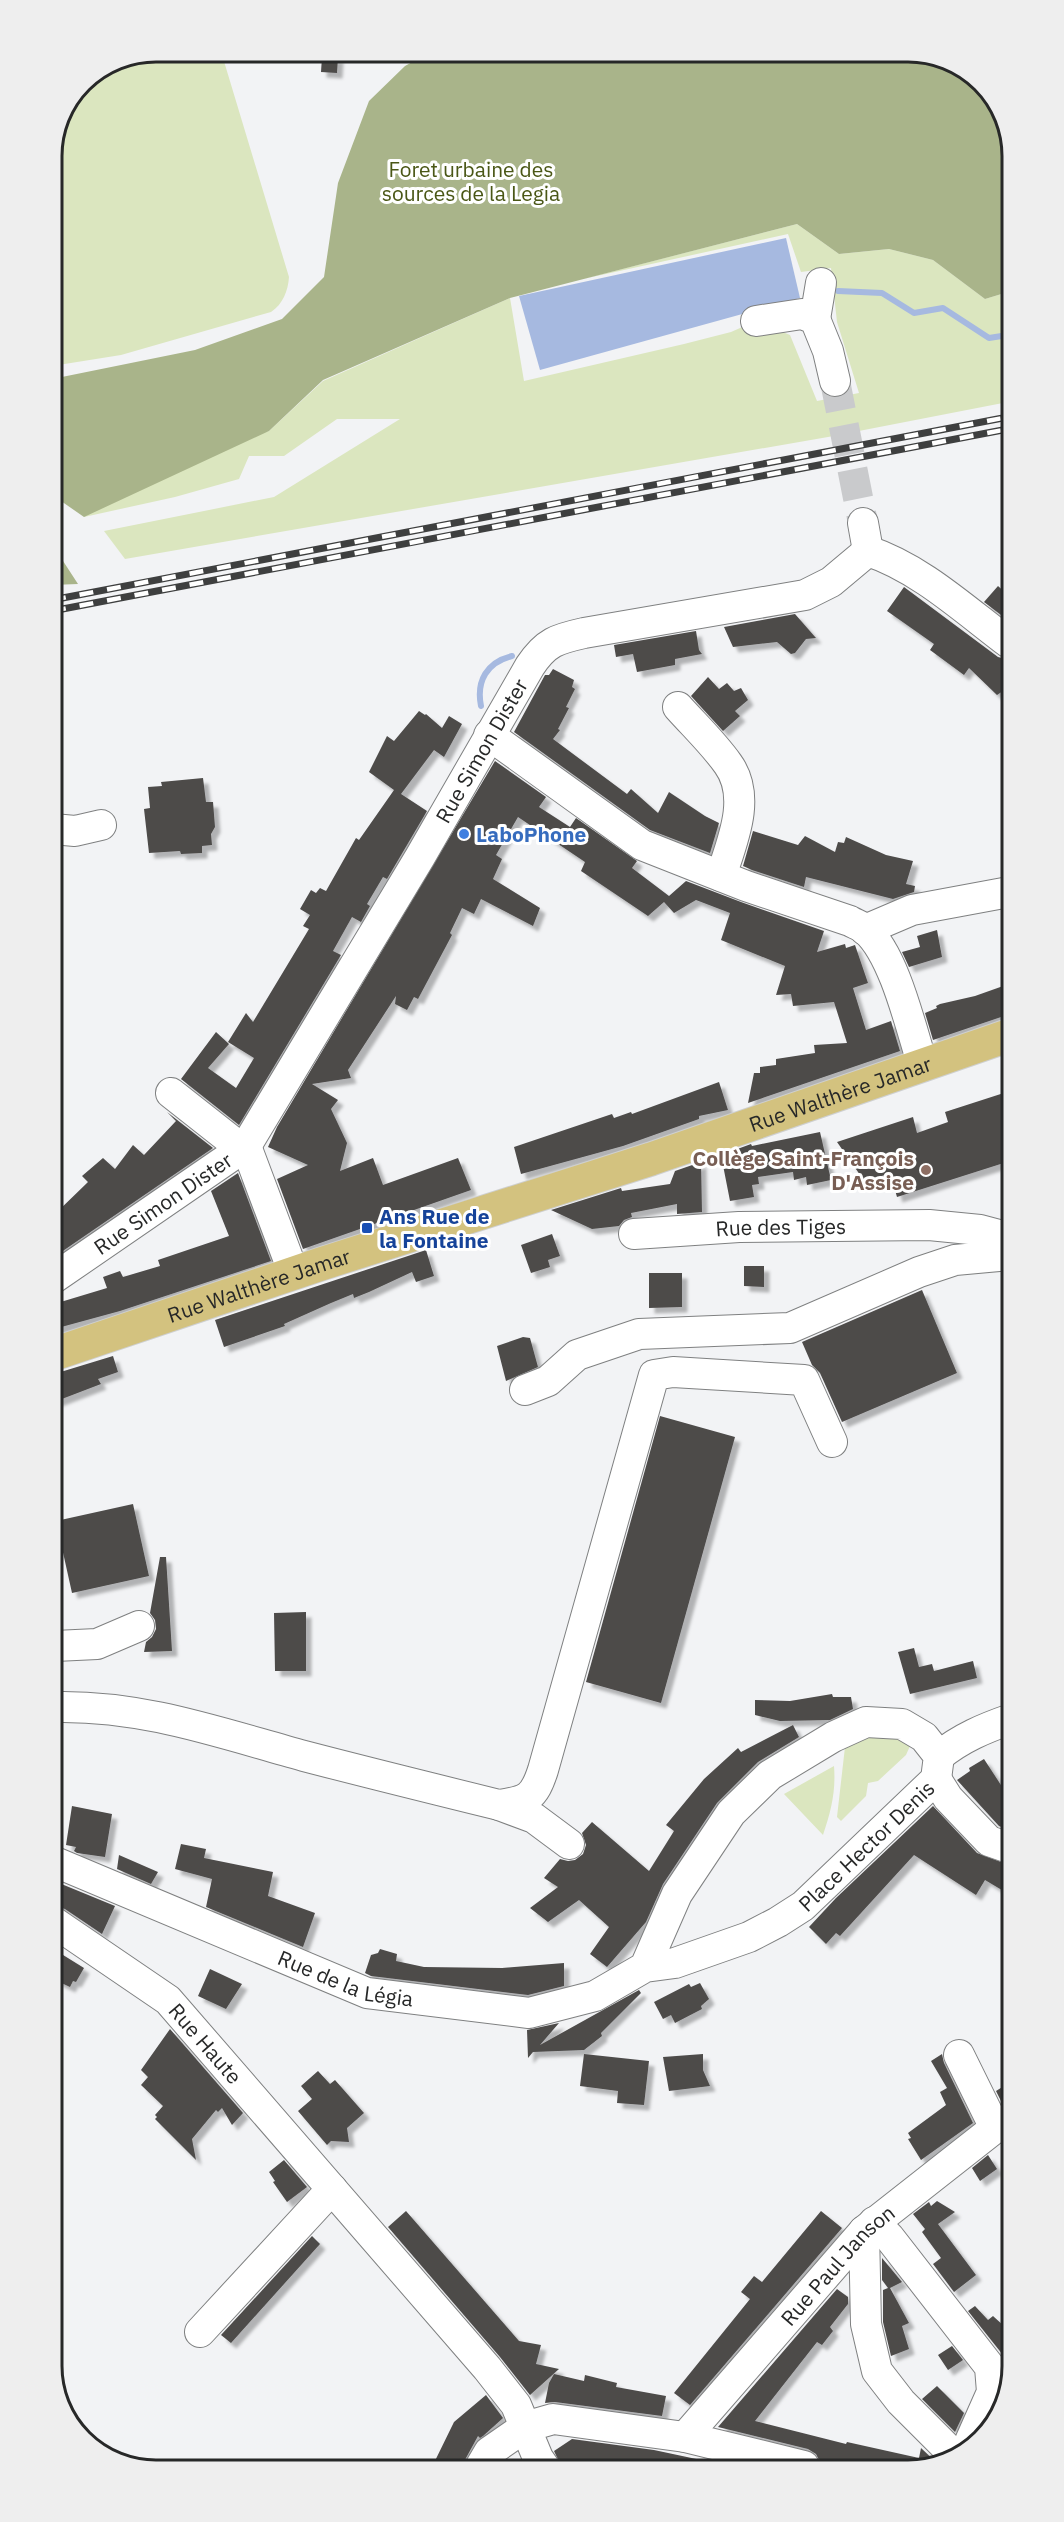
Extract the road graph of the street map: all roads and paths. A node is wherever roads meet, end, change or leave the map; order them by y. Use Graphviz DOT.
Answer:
graph roads {
  1 [pos="821,283"];
  2 [pos="815,319"];
  3 [pos="756,321"];
  4 [pos="835,381"];
  5 [pos="1002,638"];
  6 [pos="678,707"];
  7 [pos="489,735"];
  8 [pos="101,825"];
  9 [pos="62,830"];
  10 [pos="721,876"];
  11 [pos="1002,893"];
  12 [pos="866,930"];
  13 [pos="1002,1038"];
  14 [pos="923,1066"];
  15 [pos="171,1094"];
  16 [pos="244,1147"];
  17 [pos="634,1234"];
  18 [pos="1002,1236"];
  19 [pos="1002,1256"];
  20 [pos="62,1272"];
  21 [pos="294,1274"];
  22 [pos="62,1351"];
  23 [pos="525,1390"];
  24 [pos="832,1442"];
  25 [pos="139,1626"];
  26 [pos="62,1646"];
  27 [pos="62,1707"];
  28 [pos="1002,1722"];
  29 [pos="937,1768"];
  30 [pos="499,1805"];
  31 [pos="569,1844"];
  32 [pos="1002,1845"];
  33 [pos="62,1865"];
  34 [pos="62,1928"];
  35 [pos="645,1967"];
  36 [pos="958,2055"];
  37 [pos="1002,2119"];
  38 [pos="1002,2124"];
  39 [pos="332,2188"];
  40 [pos="869,2227"];
  41 [pos="200,2332"];
  42 [pos="525,2427"];
  43 [pos="974,2433"];
  44 [pos="685,2437"];
  45 [pos="950,2451"];
  46 [pos="484,2460"];
  47 [pos="539,2460"];
  48 [pos="779,2460"];
  1 -- 2 [label="street"];
  2 -- 3 [label="street"];
  2 -- 4 [label="street"];
  5 -- 7 [label="street, Rue Simon Dister"];
  6 -- 10 [label="street"];
  7 -- 10 [label="street"];
  7 -- 16 [label="street, Rue Simon Dister"];
  8 -- 9 [label="street"];
  10 -- 12 [label="street"];
  11 -- 12 [label="street"];
  12 -- 14 [label="street"];
  13 -- 14 [label="main road, Rue Walthère Jamar"];
  14 -- 21 [label="main road, Rue Walthère Jamar"];
  15 -- 16 [label="street, Rue Simon Dister"];
  16 -- 20 [label="street, Rue Simon Dister"];
  16 -- 21 [label="street"];
  17 -- 18 [label="street, Rue des Tiges"];
  19 -- 23 [label="street"];
  21 -- 22 [label="main road, Rue Walthère Jamar"];
  24 -- 30 [label="street"];
  25 -- 26 [label="street"];
  27 -- 30 [label="street"];
  28 -- 29 [label="street"];
  29 -- 32 [label="street"];
  29 -- 35 [label="street, Place Hector Denis"];
  29 -- 35 [label="street, Place Hector Denis"];
  30 -- 31 [label="street"];
  33 -- 35 [label="street, Rue de la Légia"];
  34 -- 39 [label="street, Rue Haute"];
  36 -- 37 [label="street"];
  38 -- 40 [label="street, Rue Paul Janson"];
  39 -- 41 [label="street"];
  39 -- 42 [label="street, Rue Haute"];
  40 -- 43 [label="street"];
  40 -- 44 [label="street, Rue Paul Janson"];
  40 -- 45 [label="street"];
  42 -- 44 [label="street"];
  42 -- 46 [label="street"];
  42 -- 47 [label="street, Rue Haute"];
  44 -- 48 [label="street"];
}
